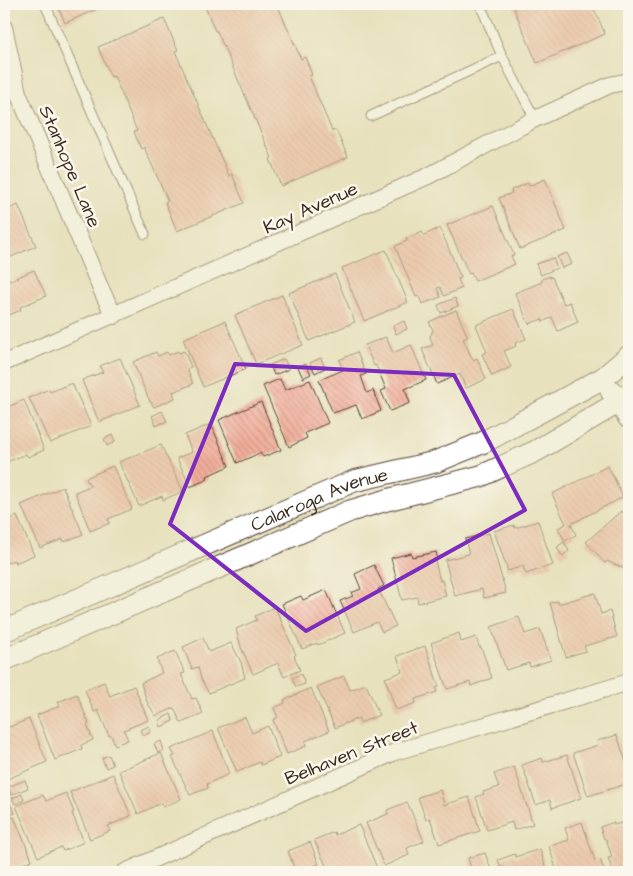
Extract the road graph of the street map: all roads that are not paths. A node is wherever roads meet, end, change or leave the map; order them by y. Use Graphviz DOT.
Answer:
graph roads {
  1 [pos="45,4"];
  2 [pos="480,4"];
  3 [pos="4,27"];
  4 [pos="502,56"];
  5 [pos="629,81"];
  6 [pos="371,116"];
  7 [pos="535,119"];
  8 [pos="145,234"];
  9 [pos="114,316"];
  10 [pos="629,356"];
  11 [pos="4,363"];
  12 [pos="603,378"];
  13 [pos="626,405"];
  14 [pos="4,631"];
  15 [pos="4,660"];
  16 [pos="629,682"];
  17 [pos="125,872"];
  1 -- 8 [label="lane"];
  2 -- 4 [label="lane"];
  3 -- 9 [label="street, Stanhope Lane"];
  4 -- 6 [label="lane"];
  4 -- 7 [label="lane"];
  5 -- 7 [label="street, Kay Avenue"];
  7 -- 9 [label="street, Kay Avenue"];
  9 -- 11 [label="street, Kay Avenue"];
  10 -- 12 [label="street, Calaroga Avenue"];
  12 -- 13 [label="street"];
  12 -- 14 [label="street, Calaroga Avenue"];
  13 -- 15 [label="street, Calaroga Avenue"];
  16 -- 17 [label="street, Belhaven Street"];
}
